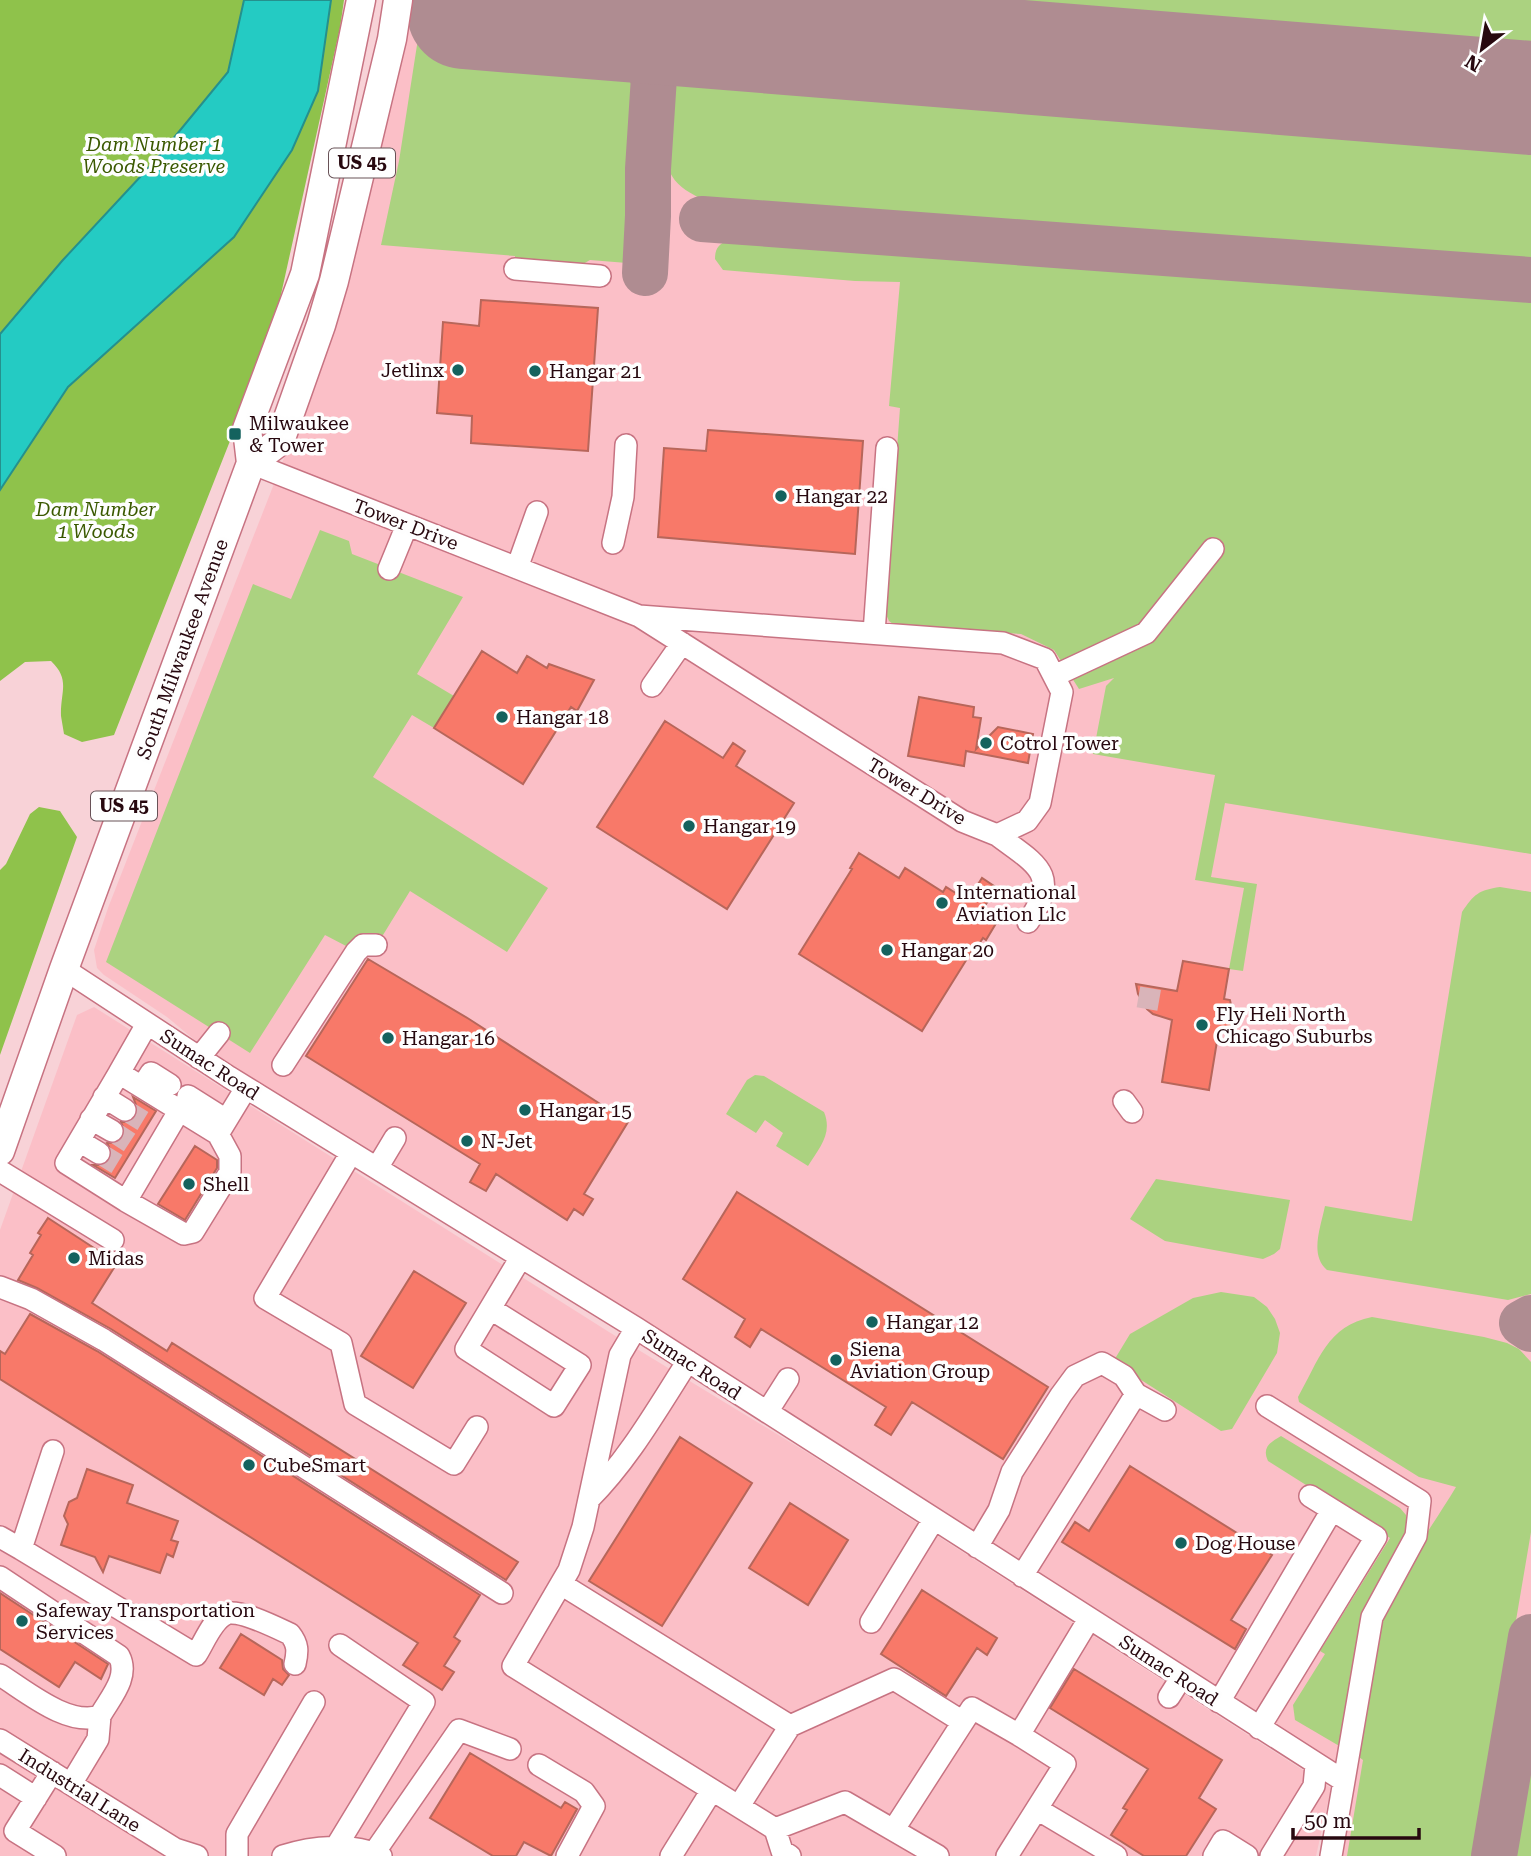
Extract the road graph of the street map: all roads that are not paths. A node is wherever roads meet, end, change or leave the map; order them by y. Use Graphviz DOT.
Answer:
graph roads {
  1 [pos="361,0"];
  2 [pos="398,0"];
  3 [pos="515,269"];
  4 [pos="600,276"];
  5 [pos="626,445"];
  6 [pos="887,448"];
  7 [pos="251,463"];
  8 [pos="537,512"];
  9 [pos="407,526"];
  10 [pos="613,543"];
  11 [pos="1213,548"];
  12 [pos="517,568"];
  13 [pos="389,569"];
  14 [pos="639,615"];
  15 [pos="874,633"];
  16 [pos="682,643"];
  17 [pos="1054,676"];
  18 [pos="652,686"];
  19 [pos="997,835"];
  20 [pos="1028,922"];
  21 [pos="376,945"];
  22 [pos="64,969"];
  23 [pos="147,1024"];
  24 [pos="219,1033"];
  25 [pos="199,1058"];
  26 [pos="283,1065"];
  27 [pos="119,1073"];
  28 [pos="170,1085"];
  29 [pos="142,1087"];
  30 [pos="246,1088"];
  31 [pos="104,1097"];
  32 [pos="184,1103"];
  33 [pos="125,1110"];
  34 [pos="92,1119"];
  35 [pos="222,1127"];
  36 [pos="112,1132"];
  37 [pos="396,1138"];
  38 [pos="79,1141"];
  39 [pos="0,1151"];
  40 [pos="99,1153"];
  41 [pos="351,1153"];
  42 [pos="377,1168"];
  43 [pos="0,1171"];
  44 [pos="126,1201"];
  45 [pos="113,1240"];
  46 [pos="521,1257"];
  47 [pos="0,1287"];
  48 [pos="491,1309"];
  49 [pos="636,1328"];
  50 [pos="688,1361"];
  51 [pos="788,1379"];
  52 [pos="1136,1394"];
  53 [pos="1267,1406"];
  54 [pos="1165,1410"];
  55 [pos="767,1412"];
  56 [pos="477,1427"];
  57 [pos="54,1451"];
  58 [pos="1310,1496"];
  59 [pos="589,1499"];
  60 [pos="1332,1510"];
  61 [pos="934,1520"];
  62 [pos="0,1537"];
  63 [pos="977,1547"];
  64 [pos="20,1549"];
  65 [pos="1022,1576"];
  66 [pos="0,1577"];
  67 [pos="561,1584"];
  68 [pos="502,1593"];
  69 [pos="1089,1619"];
  70 [pos="872,1622"];
  71 [pos="340,1645"];
  72 [pos="295,1664"];
  73 [pos="0,1675"];
  74 [pos="1181,1678"];
  75 [pos="1169,1697"];
  76 [pos="314,1702"];
  77 [pos="1219,1702"];
  78 [pos="100,1716"];
  79 [pos="963,1722"];
  80 [pos="790,1726"];
  81 [pos="1259,1728"];
  82 [pos="1019,1735"];
  83 [pos="0,1740"];
  84 [pos="510,1749"];
  85 [pos="539,1765"];
  86 [pos="1316,1765"];
  87 [pos="52,1772"];
  88 [pos="0,1776"];
  89 [pos="1344,1781"];
  90 [pos="71,1784"];
  91 [pos="712,1790"];
  92 [pos="36,1798"];
  93 [pos="739,1806"];
  94 [pos="1037,1809"];
  95 [pos="775,1829"];
  96 [pos="894,1829"];
  97 [pos="336,1847"];
  98 [pos="378,1854"];
  99 [pos="784,1854"];
  100 [pos="55,1856"];
  101 [pos="197,1856"];
  102 [pos="237,1856"];
  103 [pos="283,1856"];
  104 [pos="567,1856"];
  105 [pos="671,1856"];
  106 [pos="937,1856"];
  107 [pos="1007,1856"];
  108 [pos="1116,1856"];
  109 [pos="1214,1856"];
  110 [pos="1247,1856"];
  111 [pos="1271,1856"];
  112 [pos="1331,1856"];
  1 -- 7 [label="main road, South Milwaukee Avenue / US 45"];
  2 -- 7 [label="main road, US 45"];
  3 -- 4 [label="street"];
  5 -- 10 [label="street"];
  6 -- 15 [label="street"];
  7 -- 9 [label="street, Tower Drive"];
  7 -- 22 [label="main road, South Milwaukee Avenue / US 45"];
  8 -- 12 [label="street"];
  9 -- 12 [label="street, Tower Drive"];
  9 -- 13 [label="street"];
  11 -- 17 [label="street"];
  12 -- 14 [label="street, Tower Drive"];
  14 -- 15 [label="street, Tower Drive"];
  14 -- 16 [label="street, Tower Drive"];
  15 -- 17 [label="street, Tower Drive"];
  16 -- 18 [label="street"];
  16 -- 19 [label="street, Tower Drive"];
  17 -- 19 [label="street"];
  19 -- 20 [label="street, Tower Drive"];
  21 -- 26 [label="street"];
  22 -- 23 [label="street, Sumac Road"];
  22 -- 39 [label="main road, South Milwaukee Avenue / US 45"];
  23 -- 25 [label="street, Sumac Road"];
  23 -- 27 [label="street"];
  24 -- 25 [label="street"];
  25 -- 30 [label="street, Sumac Road"];
  27 -- 29 [label="street"];
  27 -- 31 [label="street"];
  28 -- 29 [label="street"];
  29 -- 32 [label="street"];
  30 -- 35 [label="street"];
  30 -- 41 [label="street, Sumac Road"];
  31 -- 33 [label="street"];
  31 -- 34 [label="street"];
  32 -- 35 [label="street"];
  32 -- 44 [label="street"];
  34 -- 36 [label="street"];
  34 -- 38 [label="street"];
  35 -- 44 [label="street"];
  37 -- 42 [label="street"];
  38 -- 40 [label="street"];
  38 -- 44 [label="street"];
  41 -- 42 [label="street, Sumac Road"];
  41 -- 56 [label="street"];
  42 -- 46 [label="street, Sumac Road"];
  43 -- 45 [label="street"];
  46 -- 48 [label="street"];
  46 -- 49 [label="street, Sumac Road"];
  47 -- 68 [label="street"];
  48 -- 48 [label="street"];
  49 -- 50 [label="street, Sumac Road"];
  49 -- 59 [label="street"];
  50 -- 55 [label="street, Sumac Road"];
  50 -- 59 [label="street"];
  51 -- 55 [label="street"];
  52 -- 54 [label="street"];
  52 -- 63 [label="street"];
  52 -- 65 [label="street"];
  53 -- 89 [label="street"];
  55 -- 61 [label="street, Sumac Road"];
  57 -- 64 [label="street"];
  58 -- 60 [label="street"];
  59 -- 67 [label="street"];
  60 -- 77 [label="street"];
  60 -- 81 [label="street"];
  61 -- 63 [label="street, Sumac Road"];
  61 -- 70 [label="street"];
  62 -- 64 [label="street"];
  63 -- 65 [label="street, Sumac Road"];
  64 -- 72 [label="street"];
  65 -- 69 [label="street, Sumac Road"];
  66 -- 78 [label="street"];
  67 -- 80 [label="street"];
  67 -- 91 [label="street"];
  69 -- 74 [label="street, Sumac Road"];
  69 -- 82 [label="street"];
  71 -- 97 [label="street"];
  73 -- 78 [label="street"];
  74 -- 75 [label="street"];
  74 -- 77 [label="street, Sumac Road"];
  76 -- 102 [label="street"];
  77 -- 81 [label="street, Sumac Road"];
  78 -- 90 [label="street"];
  79 -- 80 [label="street"];
  79 -- 82 [label="street"];
  79 -- 96 [label="street"];
  80 -- 93 [label="street"];
  81 -- 86 [label="street, Sumac Road"];
  82 -- 94 [label="street"];
  83 -- 87 [label="street, Industrial Lane"];
  84 -- 98 [label="street"];
  85 -- 104 [label="street"];
  86 -- 89 [label="street, Sumac Road"];
  86 -- 111 [label="street"];
  87 -- 90 [label="street, Industrial Lane"];
  87 -- 92 [label="street"];
  88 -- 92 [label="street"];
  89 -- 112 [label="street"];
  90 -- 101 [label="street, Industrial Lane"];
  91 -- 93 [label="street"];
  91 -- 105 [label="street"];
  92 -- 100 [label="street"];
  93 -- 95 [label="street"];
  94 -- 107 [label="street"];
  94 -- 108 [label="street"];
  95 -- 96 [label="street"];
  95 -- 99 [label="street"];
  96 -- 106 [label="street"];
  97 -- 98 [label="street"];
  97 -- 103 [label="street"];
  109 -- 110 [label="street"];
}
